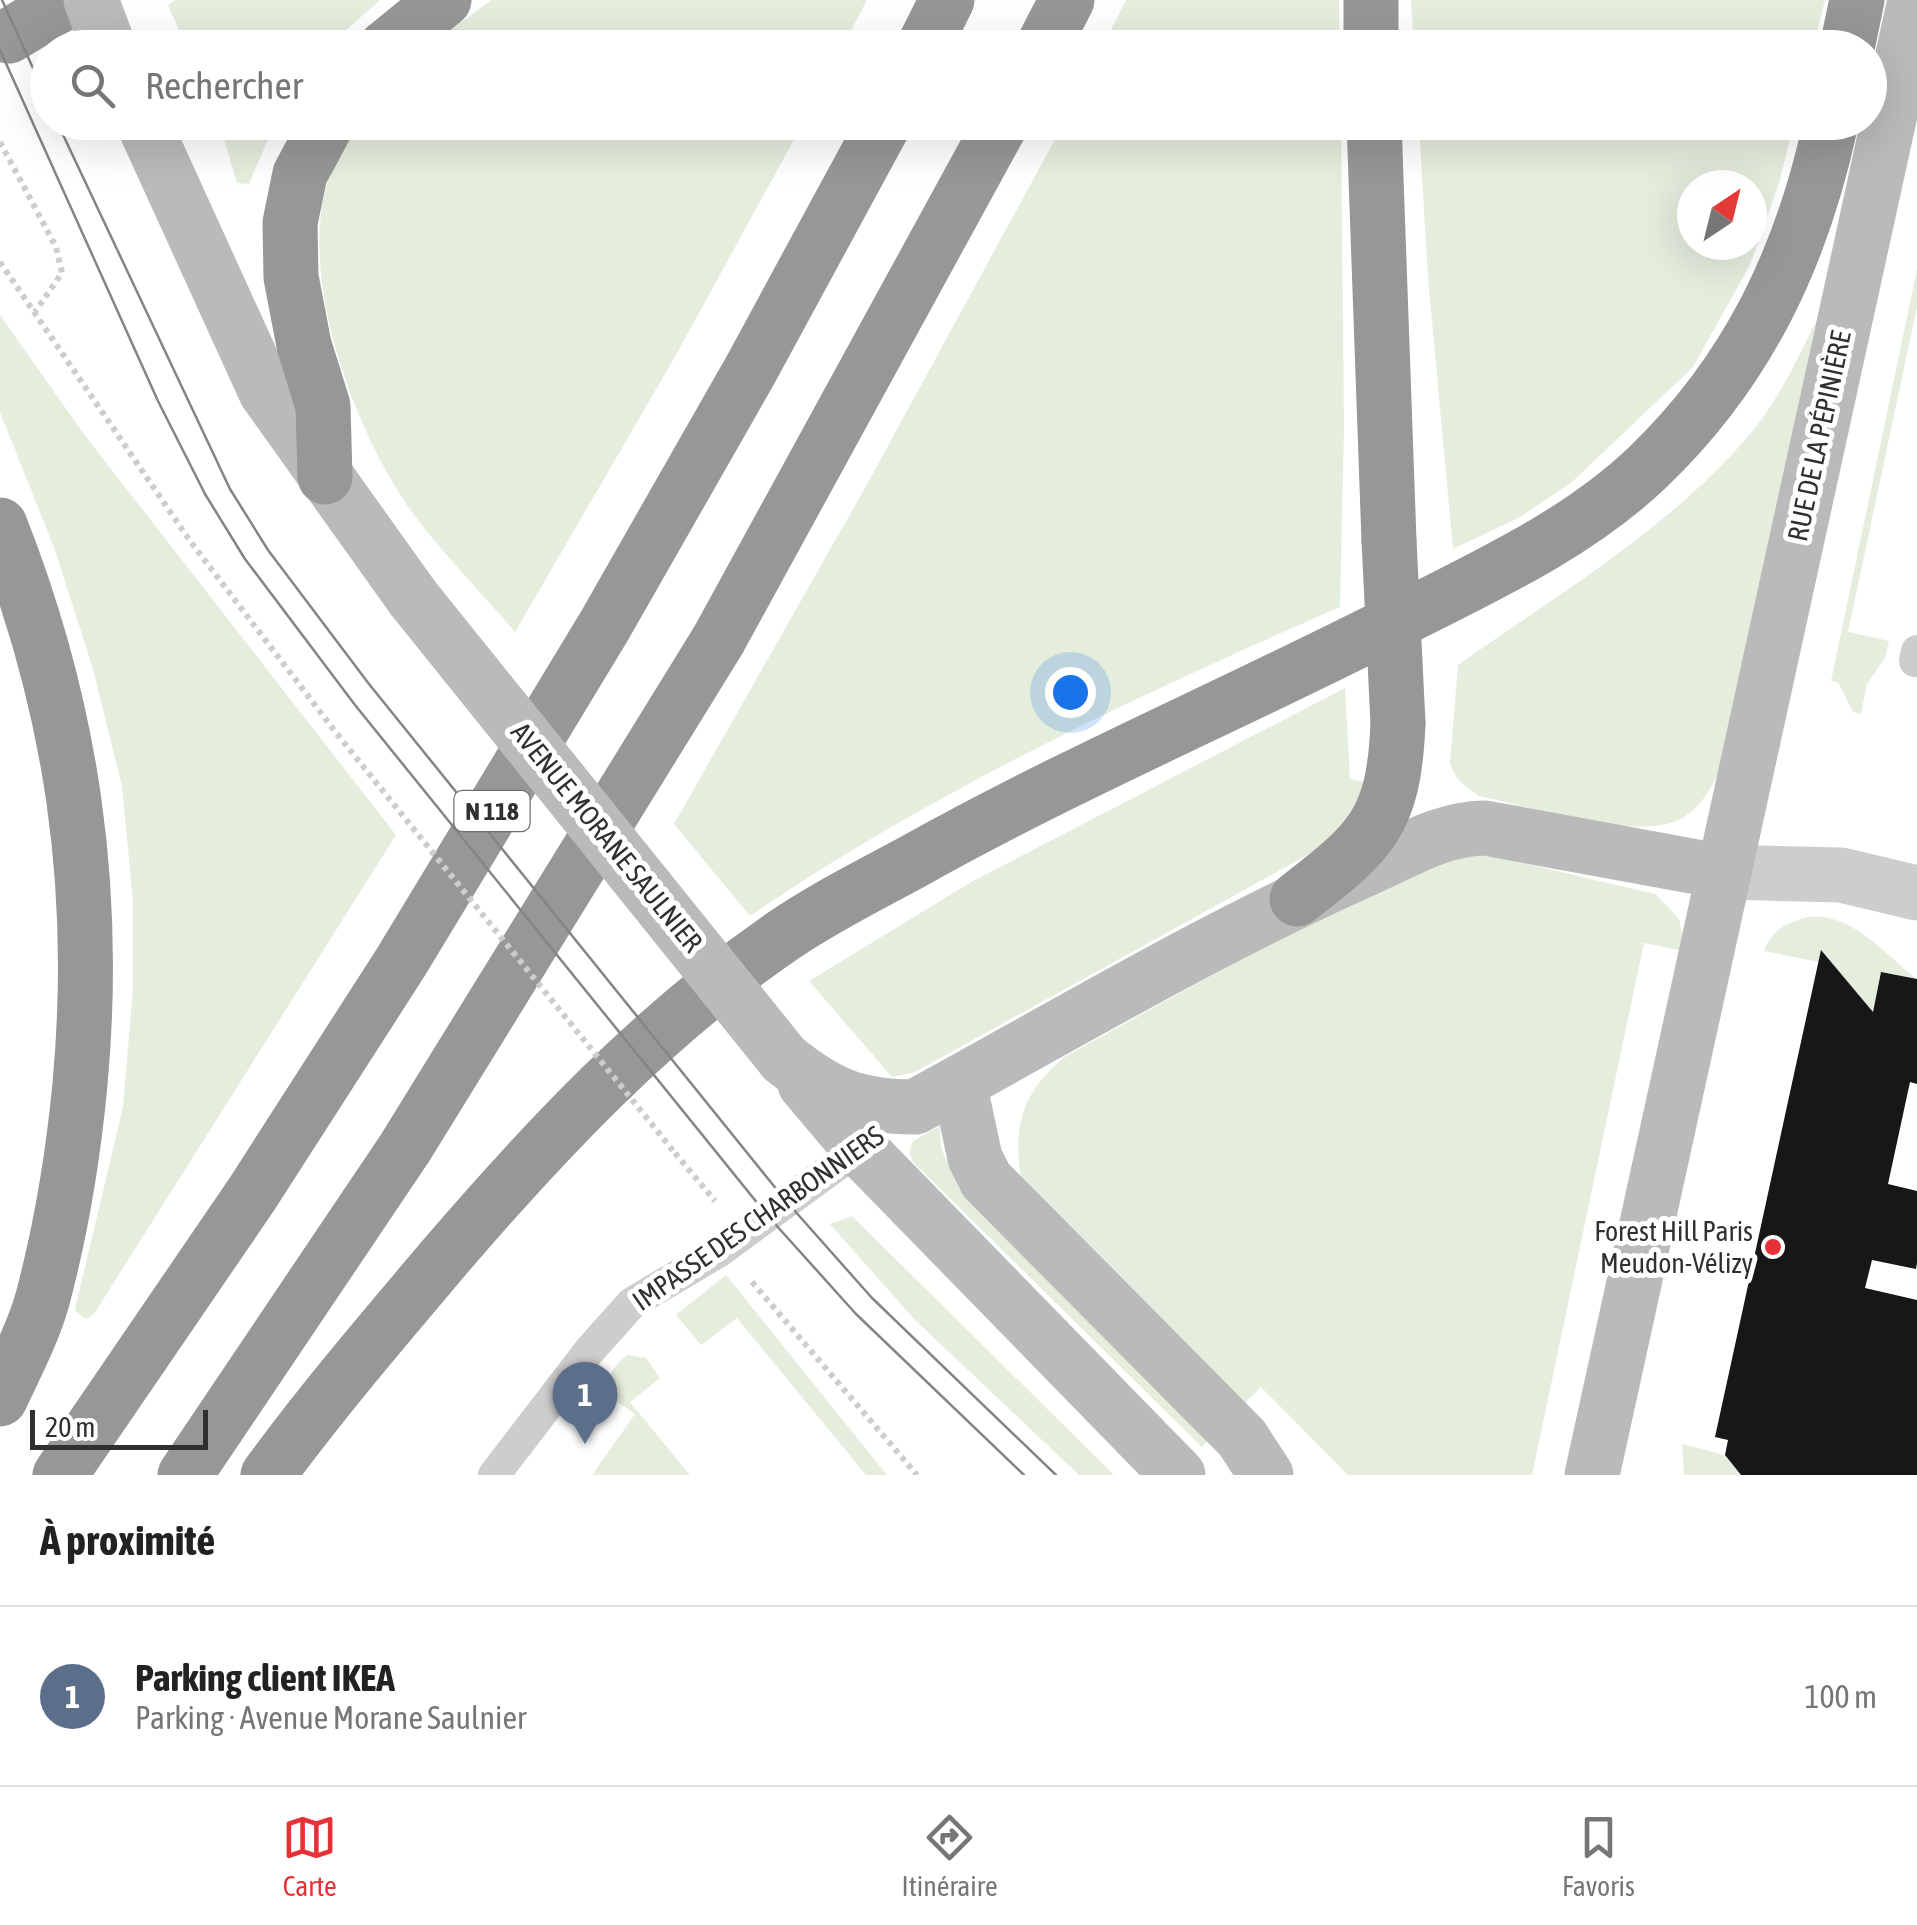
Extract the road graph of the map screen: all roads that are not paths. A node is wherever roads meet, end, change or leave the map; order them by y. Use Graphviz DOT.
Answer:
graph roads {
  1 [pos="68,0"];
  2 [pos="91,0"];
  3 [pos="444,0"];
  4 [pos="948,0"];
  5 [pos="1067,0"];
  6 [pos="1371,0"];
  7 [pos="1857,0"];
  8 [pos="1915,0"];
  9 [pos="13,26"];
  10 [pos="102,30"];
  11 [pos="407,30"];
  12 [pos="932,30"];
  13 [pos="1051,30"];
  14 [pos="1371,30"];
  15 [pos="1851,30"];
  16 [pos="1887,128"];
  17 [pos="151,140"];
  18 [pos="318,140"];
  19 [pos="875,140"];
  20 [pos="992,140"];
  21 [pos="1375,140"];
  22 [pos="1827,140"];
  23 [pos="1884,140"];
  24 [pos="325,477"];
  25 [pos="0,525"];
  26 [pos="1724,872"];
  27 [pos="1917,893"];
  28 [pos="1297,899"];
  29 [pos="784,1058"];
  30 [pos="937,1095"];
  31 [pos="860,1148"];
  32 [pos="0,1399"];
  33 [pos="60,1475"];
  34 [pos="185,1475"];
  35 [pos="268,1475"];
  36 [pos="494,1475"];
  37 [pos="1178,1475"];
  38 [pos="1266,1475"];
  39 [pos="1592,1475"];
  1 -- 9 [label="highway"];
  2 -- 10 [label="main road, bridge"];
  3 -- 11 [label="highway"];
  4 -- 12 [label="highway"];
  5 -- 13 [label="highway"];
  6 -- 14 [label="highway"];
  7 -- 15 [label="highway"];
  8 -- 16 [label="main road, RUE DE LA PÉPINIÈRE"];
  17 -- 24 [label="main road, AVENUE MORANE SAULNIER"];
  18 -- 24 [label="highway"];
  19 -- 33 [label="highway, N 118"];
  20 -- 34 [label="highway"];
  21 -- 28 [label="highway, bridge"];
  22 -- 35 [label="highway"];
  23 -- 26 [label="main road, RUE DE LA PÉPINIÈRE"];
  24 -- 29 [label="main road, AVENUE MORANE SAULNIER, bridge"];
  25 -- 32 [label="highway"];
  26 -- 27 [label="street"];
  26 -- 28 [label="main road"];
  26 -- 39 [label="main road, RUE DE LA PÉPINIÈRE"];
  28 -- 30 [label="main road"];
  29 -- 30 [label="main road"];
  29 -- 31 [label="main road, AVENUE MORANE SAULNIER"];
  30 -- 31 [label="lane, IMPASSE DES CHARBONNIERS"];
  30 -- 38 [label="main road"];
  31 -- 36 [label="lane, IMPASSE DES CHARBONNIERS"];
  31 -- 37 [label="main road, AVENUE MORANE SAULNIER"];
}
